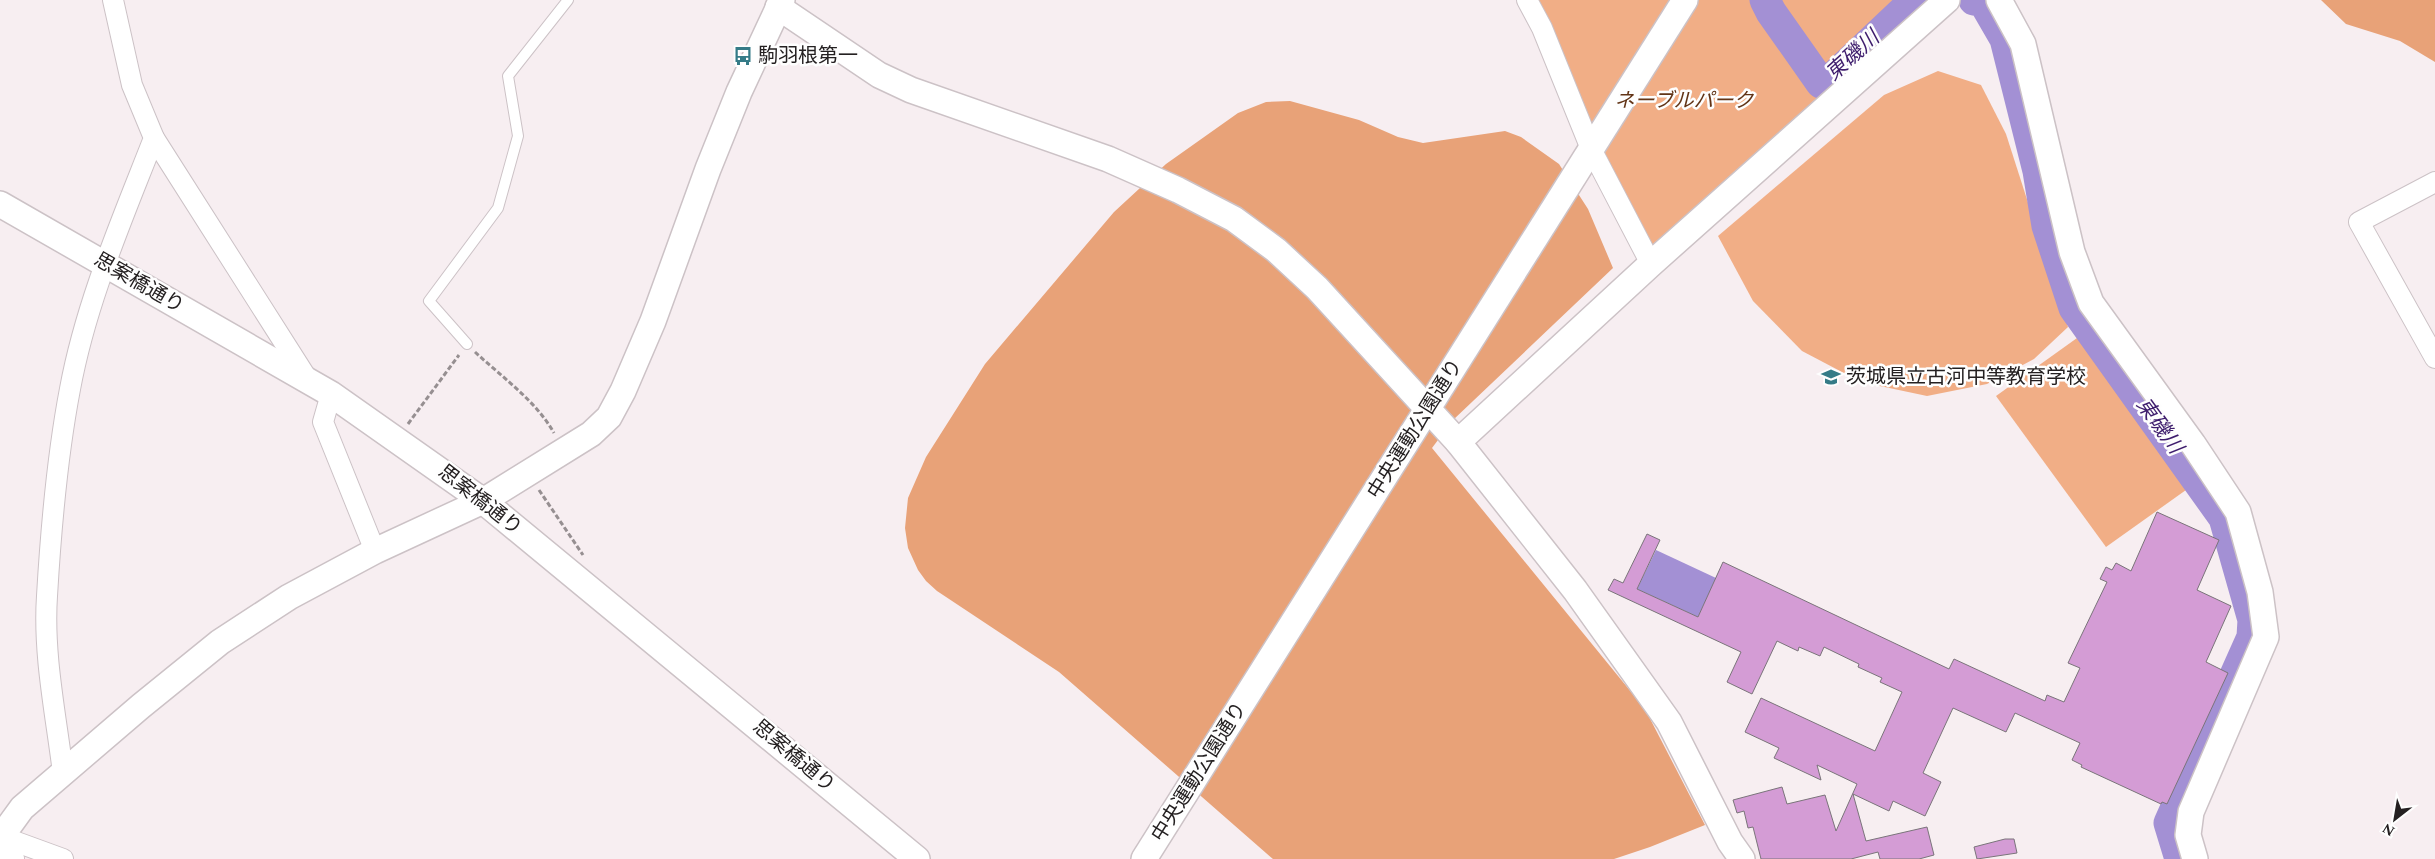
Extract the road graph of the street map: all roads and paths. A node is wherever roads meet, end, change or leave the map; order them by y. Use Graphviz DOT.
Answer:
graph roads {
  1 [pos="568,0"];
  2 [pos="1527,0"];
  3 [pos="1685,0"];
  4 [pos="1946,0"];
  5 [pos="1999,0"];
  6 [pos="775,2"];
  7 [pos="118,4"];
  8 [pos="154,138"];
  9 [pos="1591,149"];
  10 [pos="2435,182"];
  11 [pos="0,204"];
  12 [pos="106,264"];
  13 [pos="1651,264"];
  14 [pos="466,344"];
  15 [pos="2435,358"];
  16 [pos="309,382"];
  17 [pos="331,394"];
  18 [pos="1428,410"];
  19 [pos="397,439"];
  20 [pos="1458,442"];
  21 [pos="565,450"];
  22 [pos="528,473"];
  23 [pos="483,500"];
  24 [pos="375,550"];
  25 [pos="588,586"];
  26 [pos="63,773"];
  27 [pos="3,842"];
  28 [pos="63,859"];
  29 [pos="917,859"];
  30 [pos="1144,859"];
  31 [pos="1742,859"];
  32 [pos="2195,859"];
  1 -- 14 [label="lane"];
  2 -- 9 [label="street"];
  3 -- 9 [label="street, 中央運動公園通り"];
  4 -- 13 [label="street"];
  5 -- 32 [label="street"];
  6 -- 18 [label="street"];
  6 -- 21 [label="street"];
  7 -- 8 [label="street"];
  8 -- 12 [label="street"];
  8 -- 16 [label="street"];
  9 -- 13 [label="street"];
  9 -- 18 [label="street, 中央運動公園通り"];
  10 -- 15 [label="street"];
  11 -- 12 [label="street, 思案橋通り"];
  12 -- 16 [label="street, 思案橋通り"];
  12 -- 26 [label="street"];
  13 -- 20 [label="street"];
  14 -- 19 [label="path"];
  14 -- 21 [label="path"];
  16 -- 17 [label="street, 思案橋通り"];
  17 -- 19 [label="street, 思案橋通り"];
  17 -- 24 [label="street"];
  18 -- 20 [label="street"];
  18 -- 30 [label="street, 中央運動公園通り"];
  19 -- 23 [label="street, 思案橋通り"];
  20 -- 31 [label="street"];
  21 -- 22 [label="street"];
  22 -- 23 [label="street"];
  22 -- 25 [label="path"];
  23 -- 24 [label="street"];
  23 -- 25 [label="street, 思案橋通り"];
  24 -- 26 [label="street"];
  25 -- 29 [label="street, 思案橋通り"];
  26 -- 27 [label="street"];
  27 -- 28 [label="street"];
}
